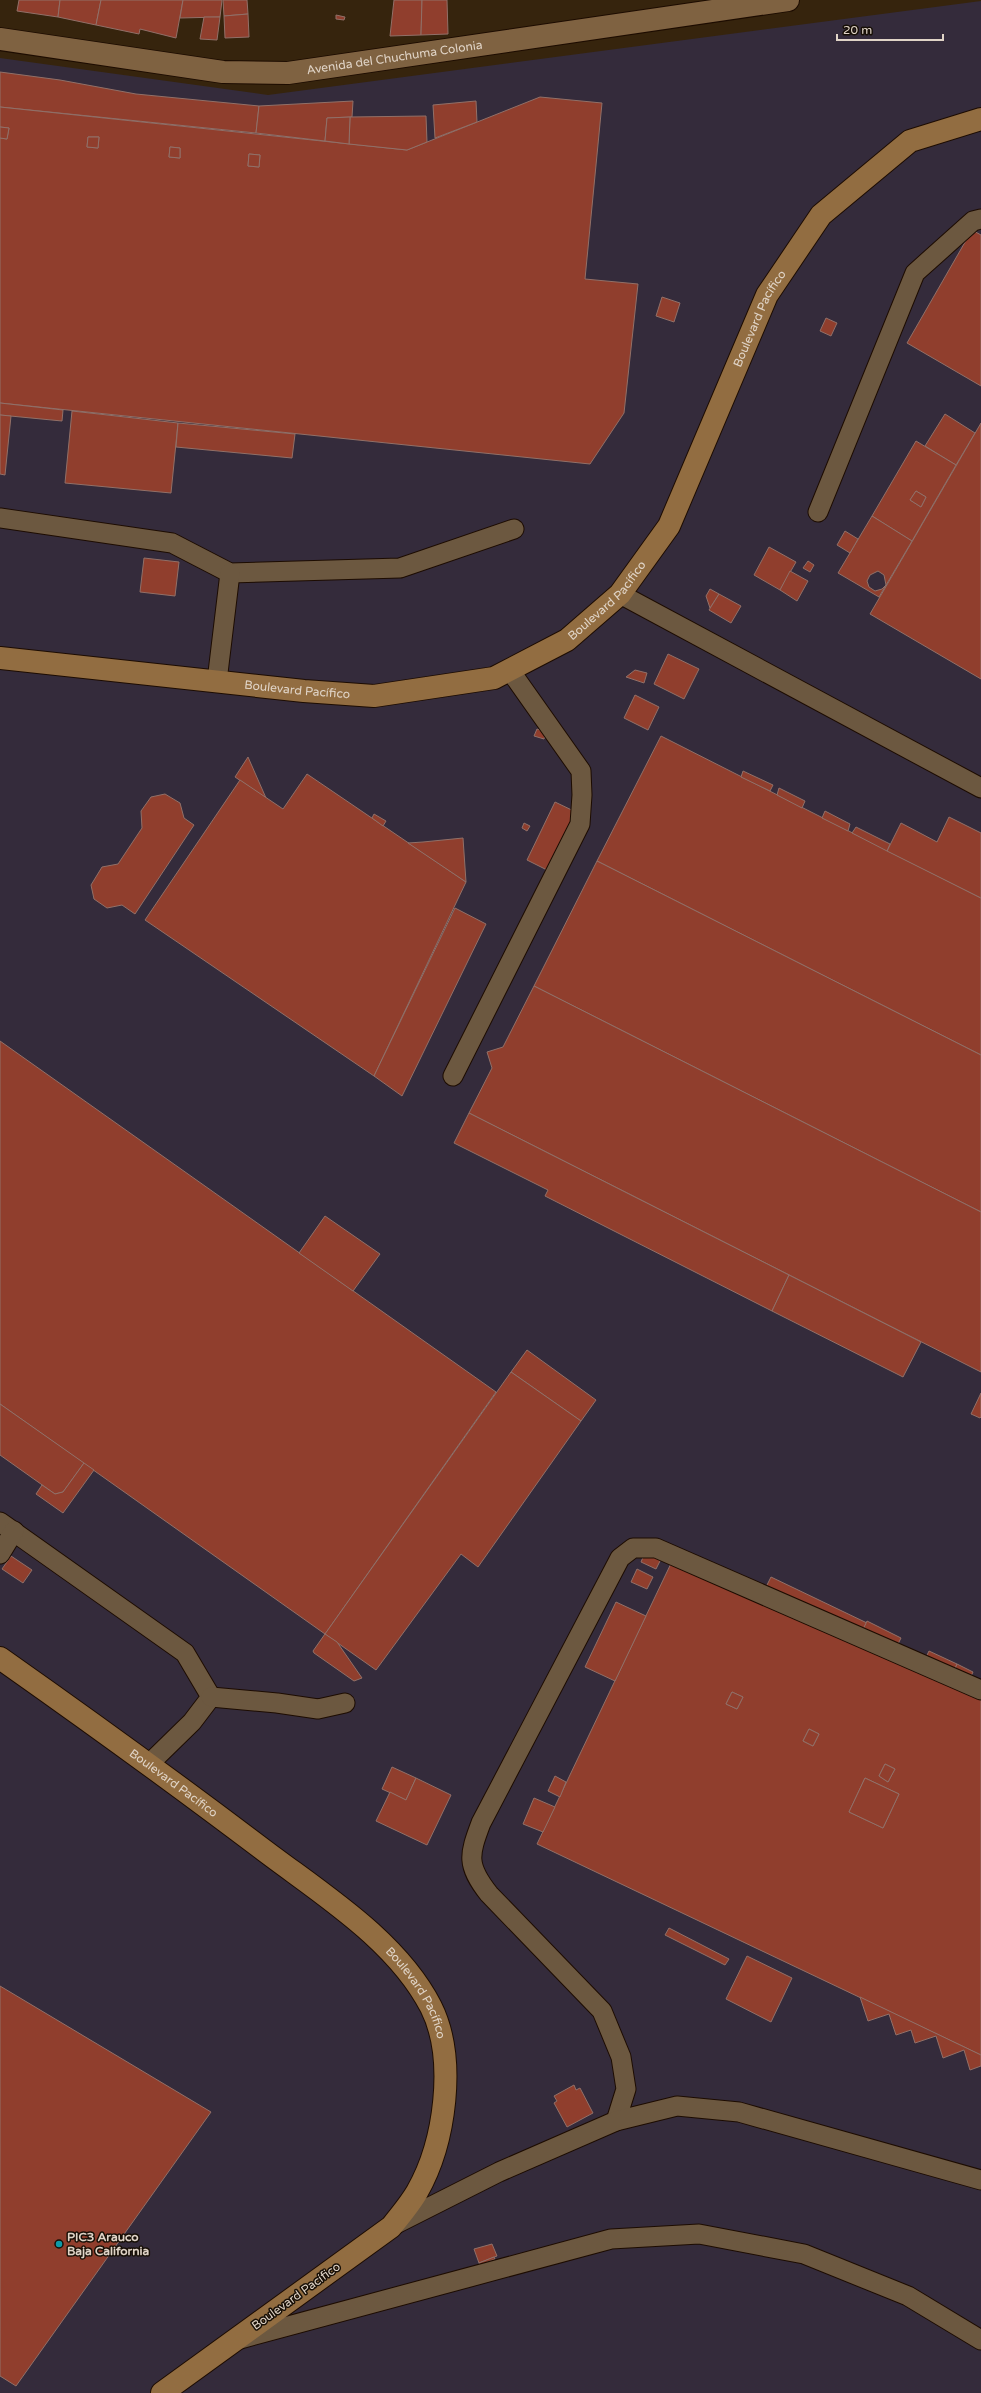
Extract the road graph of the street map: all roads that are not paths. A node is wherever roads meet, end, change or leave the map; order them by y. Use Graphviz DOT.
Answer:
graph roads {
  1 [pos="788,0"];
  2 [pos="0,39"];
  3 [pos="981,119"];
  4 [pos="981,219"];
  5 [pos="818,512"];
  6 [pos="0,518"];
  7 [pos="514,529"];
  8 [pos="230,573"];
  9 [pos="620,594"];
  10 [pos="0,658"];
  11 [pos="509,669"];
  12 [pos="217,681"];
  13 [pos="981,788"];
  14 [pos="453,1076"];
  15 [pos="7,1526"];
  16 [pos="0,1554"];
  17 [pos="0,1658"];
  18 [pos="981,1690"];
  19 [pos="211,1697"];
  20 [pos="345,1703"];
  21 [pos="149,1764"];
  22 [pos="616,2122"];
  23 [pos="981,2180"];
  24 [pos="391,2227"];
  25 [pos="981,2340"];
  26 [pos="234,2341"];
  27 [pos="162,2393"];
  1 -- 2 [label="street, Avenida del Chuchuma Colonia"];
  3 -- 9 [label="main road, Boulevard Pacífico"];
  4 -- 5 [label="lane"];
  6 -- 8 [label="lane"];
  7 -- 8 [label="lane"];
  8 -- 12 [label="lane"];
  9 -- 11 [label="main road, Boulevard Pacífico"];
  9 -- 13 [label="lane"];
  10 -- 12 [label="main road, Boulevard Pacífico"];
  11 -- 12 [label="main road, Boulevard Pacífico"];
  11 -- 14 [label="lane"];
  15 -- 16 [label="lane"];
  15 -- 19 [label="lane"];
  17 -- 21 [label="main road, Boulevard Pacífico"];
  18 -- 22 [label="lane"];
  19 -- 20 [label="lane"];
  19 -- 21 [label="lane"];
  21 -- 24 [label="main road, Boulevard Pacífico"];
  22 -- 23 [label="lane"];
  22 -- 24 [label="lane"];
  24 -- 26 [label="main road, Boulevard Pacífico"];
  25 -- 26 [label="lane"];
  26 -- 27 [label="main road, Boulevard Pacífico"];
}
